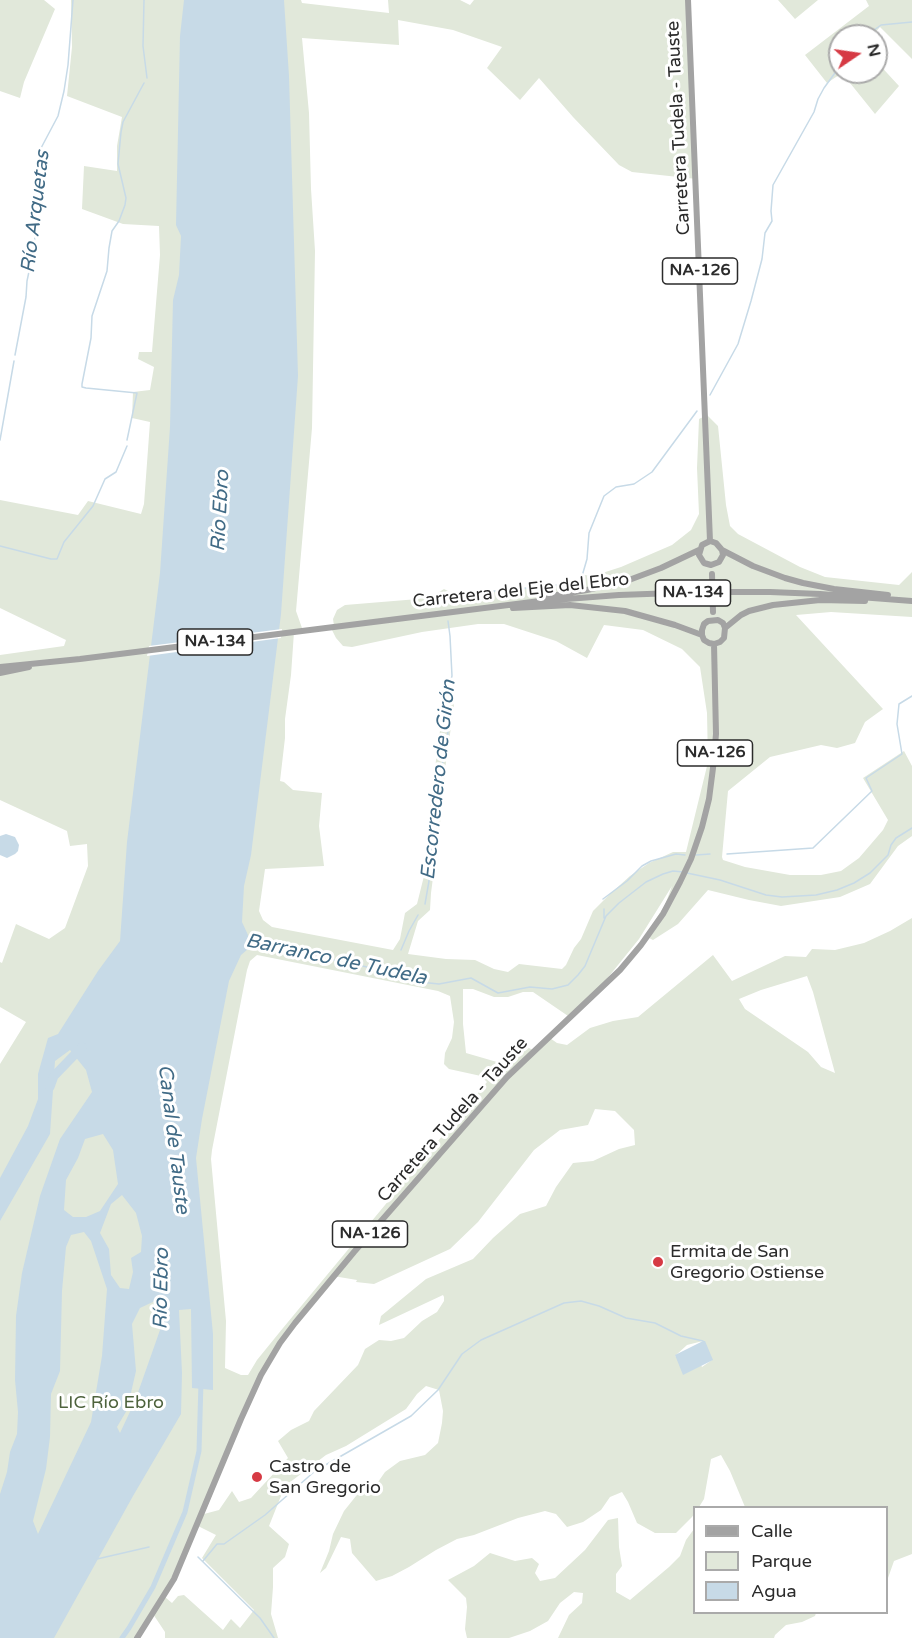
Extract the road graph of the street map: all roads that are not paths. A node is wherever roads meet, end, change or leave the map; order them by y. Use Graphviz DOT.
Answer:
graph roads {
  1 [pos="688,0"];
  2 [pos="710,542"];
  3 [pos="699,550"];
  4 [pos="722,550"];
  5 [pos="711,566"];
  6 [pos="912,602"];
  7 [pos="475,610"];
  8 [pos="432,615"];
  9 [pos="713,616"];
  10 [pos="725,628"];
  11 [pos="702,635"];
  12 [pos="714,644"];
  13 [pos="48,663"];
  14 [pos="0,667"];
  15 [pos="0,673"];
  16 [pos="137,1638"];
  1 -- 2 [label="main road, Carretera Tudela - Tauste / NA-126"];
  2 -- 3 [label="main road"];
  2 -- 4 [label="main road"];
  3 -- 5 [label="main road"];
  3 -- 8 [label="main road"];
  4 -- 5 [label="main road"];
  4 -- 6 [label="main road"];
  5 -- 9 [label="main road, bridge"];
  6 -- 7 [label="main road, Carretera del Eje del Ebro / NA-134"];
  6 -- 10 [label="main road"];
  7 -- 8 [label="main road, Carretera del Eje del Ebro / NA-134"];
  7 -- 11 [label="main road"];
  8 -- 13 [label="main road, Carretera del Eje del Ebro / NA-134"];
  9 -- 10 [label="main road"];
  9 -- 11 [label="main road"];
  10 -- 12 [label="main road"];
  11 -- 12 [label="main road"];
  12 -- 16 [label="main road, Carretera Tudela - Tauste / NA-126"];
  13 -- 14 [label="main road, NA-134"];
  13 -- 15 [label="main road"];
}
